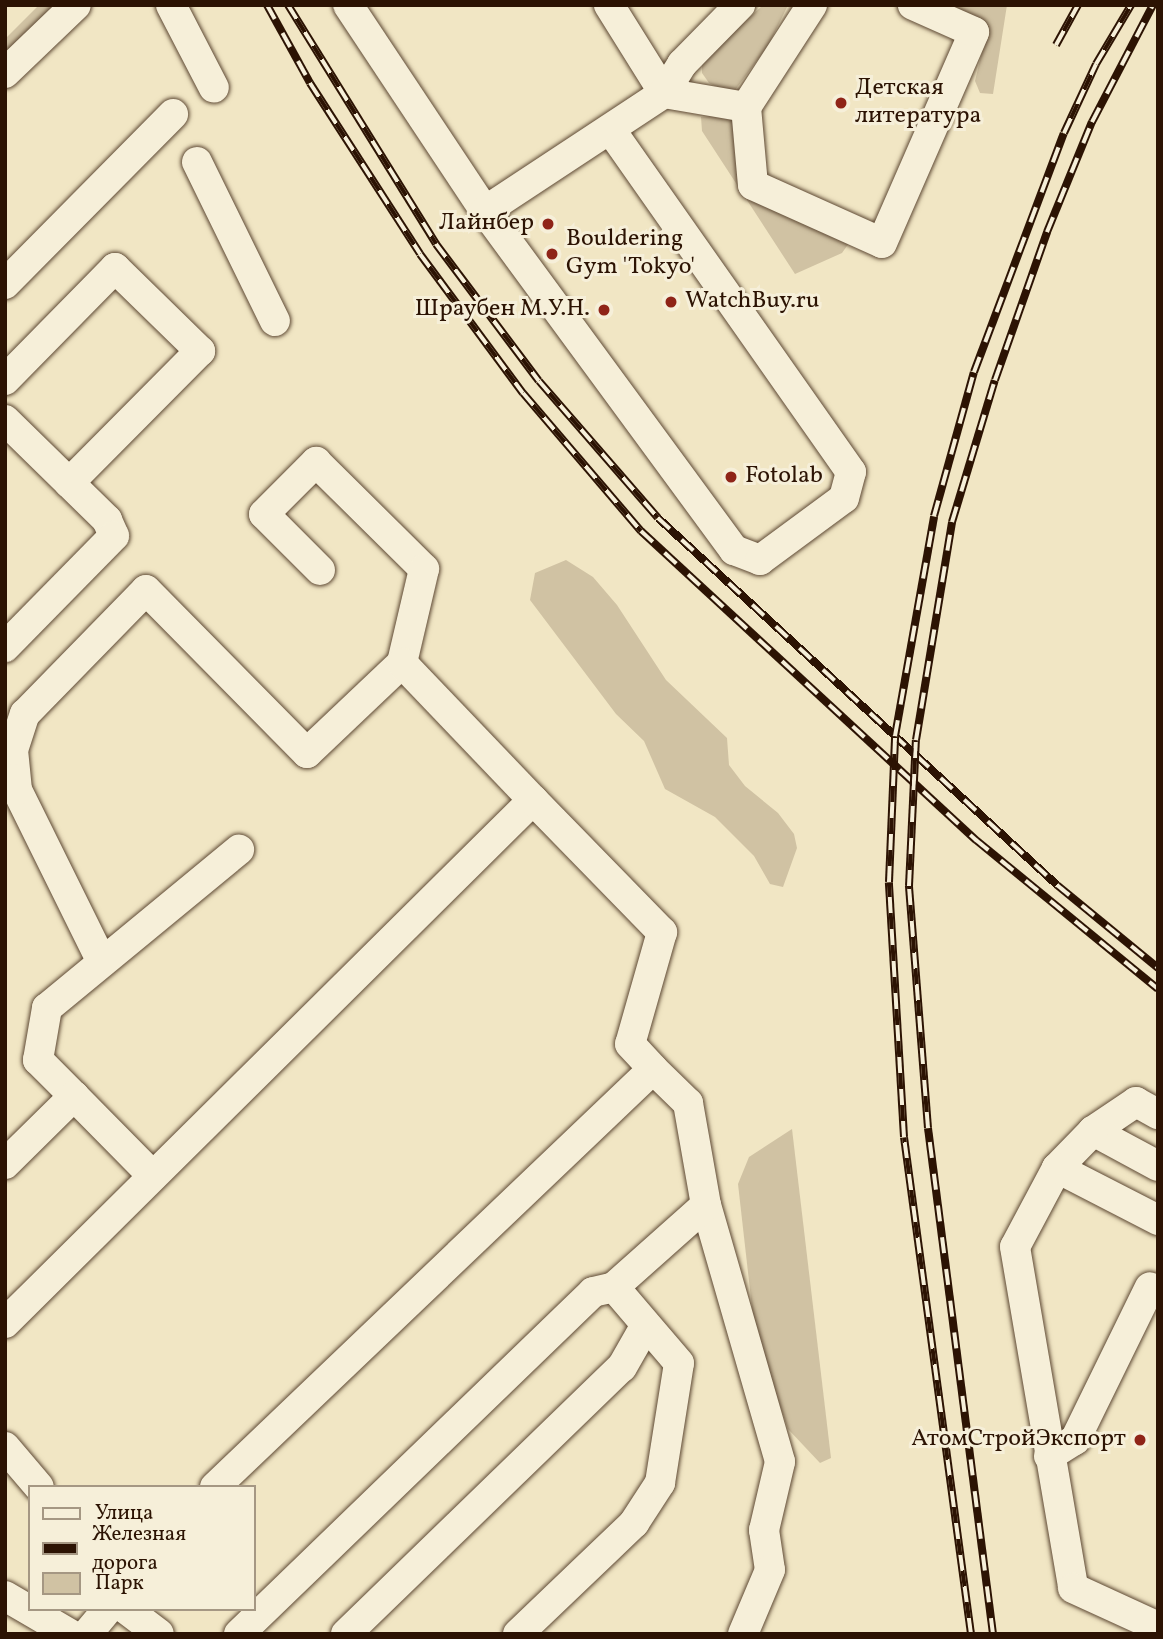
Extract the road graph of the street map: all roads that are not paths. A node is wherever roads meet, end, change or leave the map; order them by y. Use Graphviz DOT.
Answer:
graph roads {
  1 [pos="76,5"];
  2 [pos="172,5"];
  3 [pos="348,5"];
  4 [pos="609,5"];
  5 [pos="740,5"];
  6 [pos="812,5"];
  7 [pos="913,5"];
  8 [pos="5,73"];
  9 [pos="214,88"];
  10 [pos="664,93"];
  11 [pos="746,107"];
  12 [pos="173,114"];
  13 [pos="610,129"];
  14 [pos="197,162"];
  15 [pos="485,211"];
  16 [pos="5,284"];
  17 [pos="275,321"];
  18 [pos="5,380"];
  19 [pos="5,420"];
  20 [pos="69,483"];
  21 [pos="320,570"];
  22 [pos="5,647"];
  23 [pos="402,663"];
  24 [pos="11,792"];
  25 [pos="533,800"];
  26 [pos="239,850"];
  27 [pos="102,962"];
  28 [pos="653,1069"];
  29 [pos="74,1096"];
  30 [pos="1158,1114"];
  31 [pos="1093,1131"];
  32 [pos="10,1149"];
  33 [pos="1158,1166"];
  34 [pos="1057,1168"];
  35 [pos="153,1176"];
  36 [pos="706,1205"];
  37 [pos="1158,1220"];
  38 [pos="614,1287"];
  39 [pos="1150,1287"];
  40 [pos="5,1323"];
  41 [pos="646,1325"];
  42 [pos="5,1447"];
  43 [pos="1049,1456"];
  44 [pos="37,1485"];
  45 [pos="217,1485"];
  46 [pos="5,1596"];
  47 [pos="28,1609"];
  48 [pos="31,1611"];
  49 [pos="105,1611"];
  50 [pos="129,1611"];
  51 [pos="1158,1627"];
  52 [pos="70,1634"];
  53 [pos="87,1634"];
  54 [pos="159,1634"];
  55 [pos="239,1634"];
  56 [pos="346,1634"];
  57 [pos="518,1634"];
  58 [pos="743,1634"];
  1 -- 8 [label="street"];
  2 -- 9 [label="street"];
  3 -- 15 [label="street"];
  4 -- 10 [label="street"];
  5 -- 10 [label="street"];
  6 -- 11 [label="street"];
  7 -- 11 [label="street"];
  10 -- 11 [label="street"];
  10 -- 13 [label="street"];
  12 -- 16 [label="street"];
  13 -- 15 [label="street"];
  13 -- 15 [label="street"];
  14 -- 17 [label="street"];
  18 -- 20 [label="street"];
  19 -- 20 [label="street"];
  20 -- 22 [label="street"];
  21 -- 23 [label="street"];
  23 -- 24 [label="street"];
  23 -- 25 [label="street"];
  24 -- 27 [label="street"];
  25 -- 28 [label="street"];
  25 -- 35 [label="street"];
  26 -- 27 [label="street"];
  27 -- 29 [label="street"];
  28 -- 36 [label="street"];
  28 -- 45 [label="street"];
  29 -- 32 [label="street"];
  29 -- 35 [label="street"];
  30 -- 31 [label="street"];
  31 -- 33 [label="street"];
  31 -- 34 [label="street"];
  34 -- 37 [label="street"];
  34 -- 43 [label="street"];
  35 -- 40 [label="street"];
  36 -- 38 [label="street"];
  36 -- 58 [label="street"];
  38 -- 41 [label="street"];
  38 -- 55 [label="street"];
  39 -- 43 [label="street"];
  41 -- 56 [label="street"];
  41 -- 57 [label="street"];
  42 -- 44 [label="street"];
  43 -- 51 [label="street"];
  46 -- 47 [label="street"];
  48 -- 52 [label="street"];
  49 -- 53 [label="street"];
  50 -- 54 [label="street"];
}
